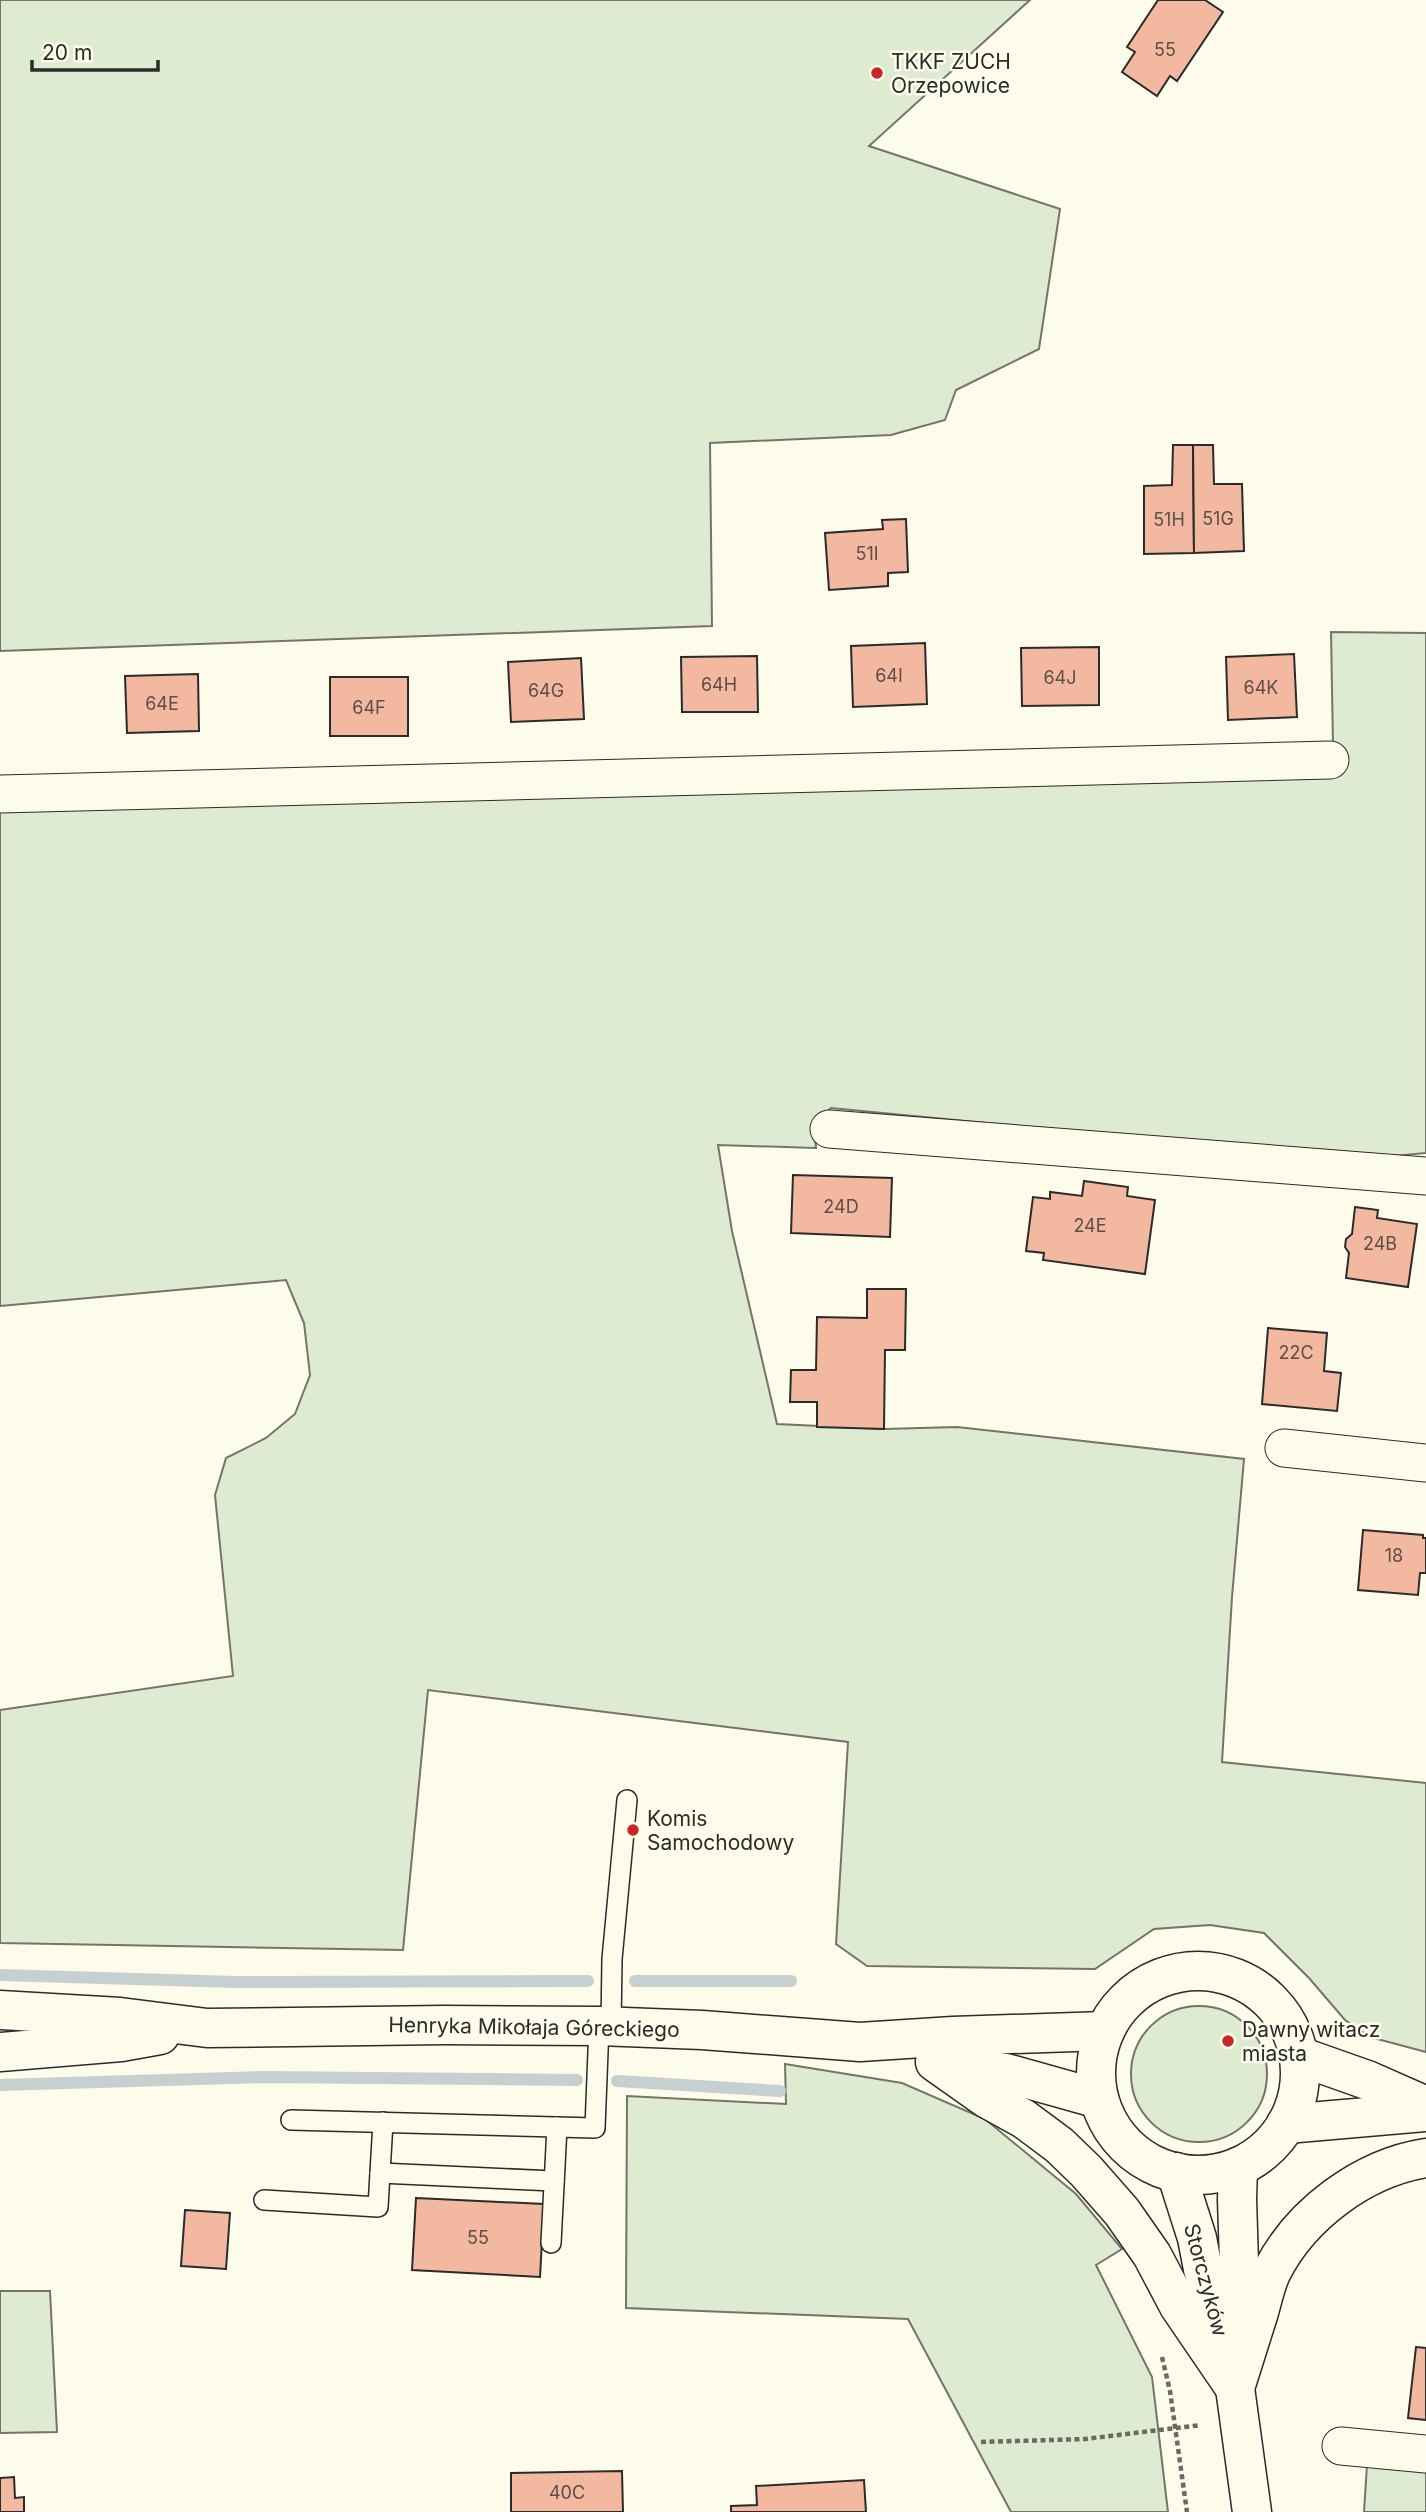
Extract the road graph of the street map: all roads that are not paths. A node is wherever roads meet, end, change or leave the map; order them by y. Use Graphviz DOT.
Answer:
graph roads {
  1 [pos="1330,760"];
  2 [pos="0,794"];
  3 [pos="828,1129"];
  4 [pos="1426,1176"];
  5 [pos="1284,1448"];
  6 [pos="1426,1463"];
  7 [pos="627,1800"];
  8 [pos="0,2010"];
  9 [pos="605,2026"];
  10 [pos="207,2028"];
  11 [pos="1105,2031"];
  12 [pos="860,2042"];
  13 [pos="0,2052"];
  14 [pos="1299,2056"];
  15 [pos="935,2062"];
  16 [pos="1099,2099"];
  17 [pos="1426,2106"];
  18 [pos="1426,2112"];
  19 [pos="291,2120"];
  20 [pos="383,2122"];
  21 [pos="1286,2124"];
  22 [pos="557,2127"];
  23 [pos="1426,2158"];
  24 [pos="1238,2167"];
  25 [pos="1176,2172"];
  26 [pos="380,2173"];
  27 [pos="554,2181"];
  28 [pos="264,2200"];
  29 [pos="551,2243"];
  30 [pos="1235,2388"];
  31 [pos="1341,2446"];
  32 [pos="1426,2454"];
  33 [pos="1252,2512"];
  1 -- 2 [label="street"];
  3 -- 4 [label="street"];
  5 -- 6 [label="street"];
  7 -- 9 [label="lane"];
  8 -- 10 [label="main road, Henryka Mikołaja Góreckiego"];
  9 -- 10 [label="main road, Henryka Mikołaja Góreckiego"];
  9 -- 12 [label="main road, Henryka Mikołaja Góreckiego"];
  9 -- 22 [label="lane"];
  10 -- 13 [label="main road, Henryka Mikołaja Góreckiego"];
  11 -- 12 [label="main road, Henryka Mikołaja Góreckiego"];
  11 -- 14 [label="main road"];
  11 -- 16 [label="main road"];
  12 -- 15 [label="main road, Henryka Mikołaja Góreckiego"];
  14 -- 17 [label="main road"];
  14 -- 21 [label="main road"];
  15 -- 16 [label="main road, Henryka Mikołaja Góreckiego"];
  15 -- 30 [label="main road"];
  16 -- 25 [label="main road"];
  18 -- 21 [label="main road"];
  19 -- 20 [label="lane"];
  20 -- 22 [label="lane"];
  20 -- 26 [label="lane"];
  21 -- 24 [label="main road"];
  22 -- 27 [label="lane"];
  23 -- 30 [label="main road"];
  24 -- 25 [label="main road"];
  24 -- 30 [label="main road, Storczyków"];
  25 -- 30 [label="main road, Storczyków"];
  26 -- 27 [label="lane"];
  26 -- 28 [label="lane"];
  27 -- 29 [label="lane"];
  30 -- 33 [label="main road, Storczyków"];
  31 -- 32 [label="street"];
}
